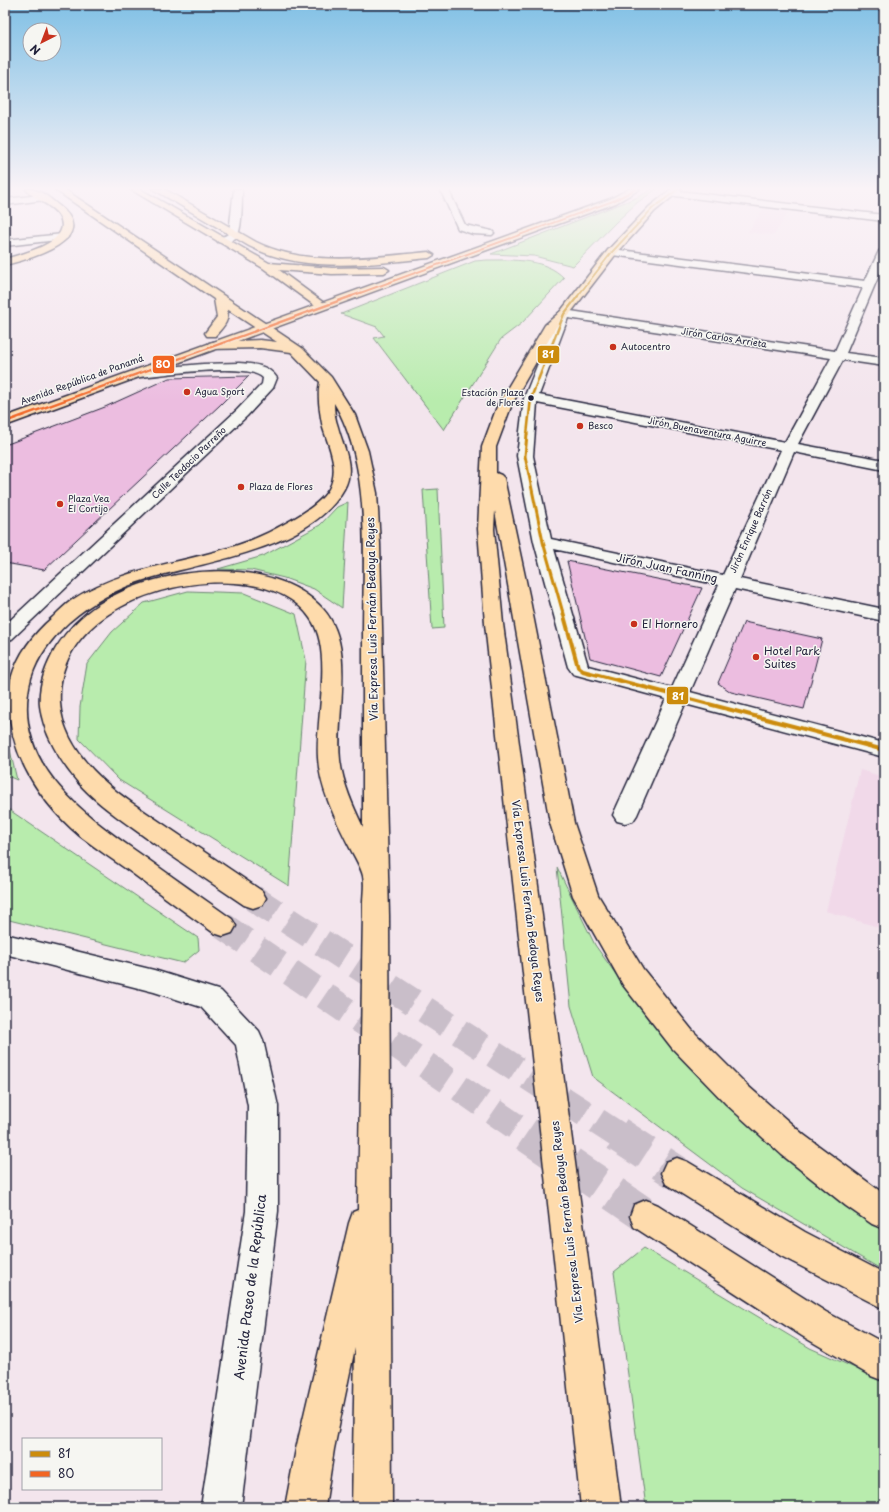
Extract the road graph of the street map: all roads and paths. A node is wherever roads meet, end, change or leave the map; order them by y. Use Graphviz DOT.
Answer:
graph roads {
  1 [pos="162,260"];
  2 [pos="256,260"];
  3 [pos="310,260"];
  4 [pos="371,260"];
  5 [pos="415,260"];
  6 [pos="449,260"];
  7 [pos="606,260"];
  8 [pos="671,260"];
  9 [pos="880,260"];
  10 [pos="267,266"];
  11 [pos="384,270"];
  12 [pos="355,281"];
  13 [pos="868,285"];
  14 [pos="325,291"];
  15 [pos="310,297"];
  16 [pos="219,298"];
  17 [pos="298,301"];
  18 [pos="322,306"];
  19 [pos="264,314"];
  20 [pos="564,314"];
  21 [pos="251,318"];
  22 [pos="265,328"];
  23 [pos="213,346"];
  24 [pos="298,351"];
  25 [pos="839,356"];
  26 [pos="884,362"];
  27 [pos="140,373"];
  28 [pos="326,380"];
  29 [pos="531,398"];
  30 [pos="5,422"];
  31 [pos="489,447"];
  32 [pos="789,448"];
  33 [pos="884,465"];
  34 [pos="543,542"];
  35 [pos="729,581"];
  36 [pos="884,615"];
  37 [pos="5,635"];
  38 [pos="677,696"];
  39 [pos="884,750"];
  40 [pos="625,815"];
  41 [pos="376,875"];
  42 [pos="253,898"];
  43 [pos="223,926"];
  44 [pos="5,944"];
  45 [pos="677,1173"];
  46 [pos="375,1179"];
  47 [pos="884,1213"];
  48 [pos="646,1216"];
  49 [pos="884,1292"];
  50 [pos="884,1363"];
  51 [pos="221,1507"];
  52 [pos="305,1507"];
  53 [pos="372,1507"];
  54 [pos="601,1507"];
  1 -- 16 [label="main road, Vía Expresa Luis Fernán Bedoya Reyes"];
  2 -- 10 [label="main road"];
  3 -- 4 [label="main road"];
  5 -- 11 [label="main road"];
  6 -- 18 [label="main road, Avenida República de Panamá"];
  7 -- 20 [label="main road, Vía Expresa Luis Fernán Bedoya Reyes"];
  8 -- 13 [label="street"];
  9 -- 13 [label="street, Jirón Enrique Barrón"];
  10 -- 11 [label="main road"];
  10 -- 15 [label="main road"];
  11 -- 12 [label="main road"];
  13 -- 25 [label="street, Jirón Enrique Barrón"];
  14 -- 15 [label="main road"];
  15 -- 17 [label="main road"];
  15 -- 18 [label="main road"];
  16 -- 21 [label="main road, Vía Expresa Luis Fernán Bedoya Reyes"];
  16 -- 21 [label="main road"];
  18 -- 22 [label="main road, Avenida República de Panamá"];
  19 -- 21 [label="main road"];
  20 -- 25 [label="street, Jirón Carlos Arrieta"];
  20 -- 29 [label="street"];
  20 -- 31 [label="main road, Vía Expresa Luis Fernán Bedoya Reyes"];
  21 -- 22 [label="main road, Vía Expresa Luis Fernán Bedoya Reyes"];
  22 -- 23 [label="main road, Avenida República de Panamá"];
  22 -- 24 [label="main road, Vía Expresa Luis Fernán Bedoya Reyes"];
  23 -- 24 [label="main road"];
  23 -- 27 [label="main road, Avenida República de Panamá"];
  24 -- 28 [label="main road, Vía Expresa Luis Fernán Bedoya Reyes"];
  25 -- 26 [label="street, Jirón Carlos Arrieta"];
  25 -- 32 [label="street, Jirón Enrique Barrón"];
  27 -- 30 [label="main road, Avenida República de Panamá"];
  27 -- 37 [label="street, Calle Teodocio Parreño"];
  28 -- 41 [label="main road, Vía Expresa Luis Fernán Bedoya Reyes"];
  28 -- 43 [label="main road"];
  29 -- 32 [label="street, Jirón Buenaventura Aguirre"];
  29 -- 34 [label="street"];
  31 -- 47 [label="main road"];
  31 -- 54 [label="main road, Vía Expresa Luis Fernán Bedoya Reyes"];
  32 -- 33 [label="street, Jirón Buenaventura Aguirre"];
  32 -- 35 [label="street, Jirón Enrique Barrón"];
  34 -- 35 [label="street, Jirón Juan Fanning"];
  34 -- 38 [label="street"];
  35 -- 36 [label="street, Jirón Juan Fanning"];
  35 -- 38 [label="street, Jirón Enrique Barrón"];
  38 -- 39 [label="street"];
  38 -- 40 [label="street, Jirón Enrique Barrón"];
  41 -- 42 [label="main road"];
  41 -- 46 [label="main road, Vía Expresa Luis Fernán Bedoya Reyes"];
  44 -- 51 [label="street, Avenida Paseo de la República"];
  45 -- 49 [label="main road"];
  46 -- 52 [label="main road"];
  46 -- 53 [label="main road, Vía Expresa Luis Fernán Bedoya Reyes"];
  48 -- 50 [label="main road"];
}
